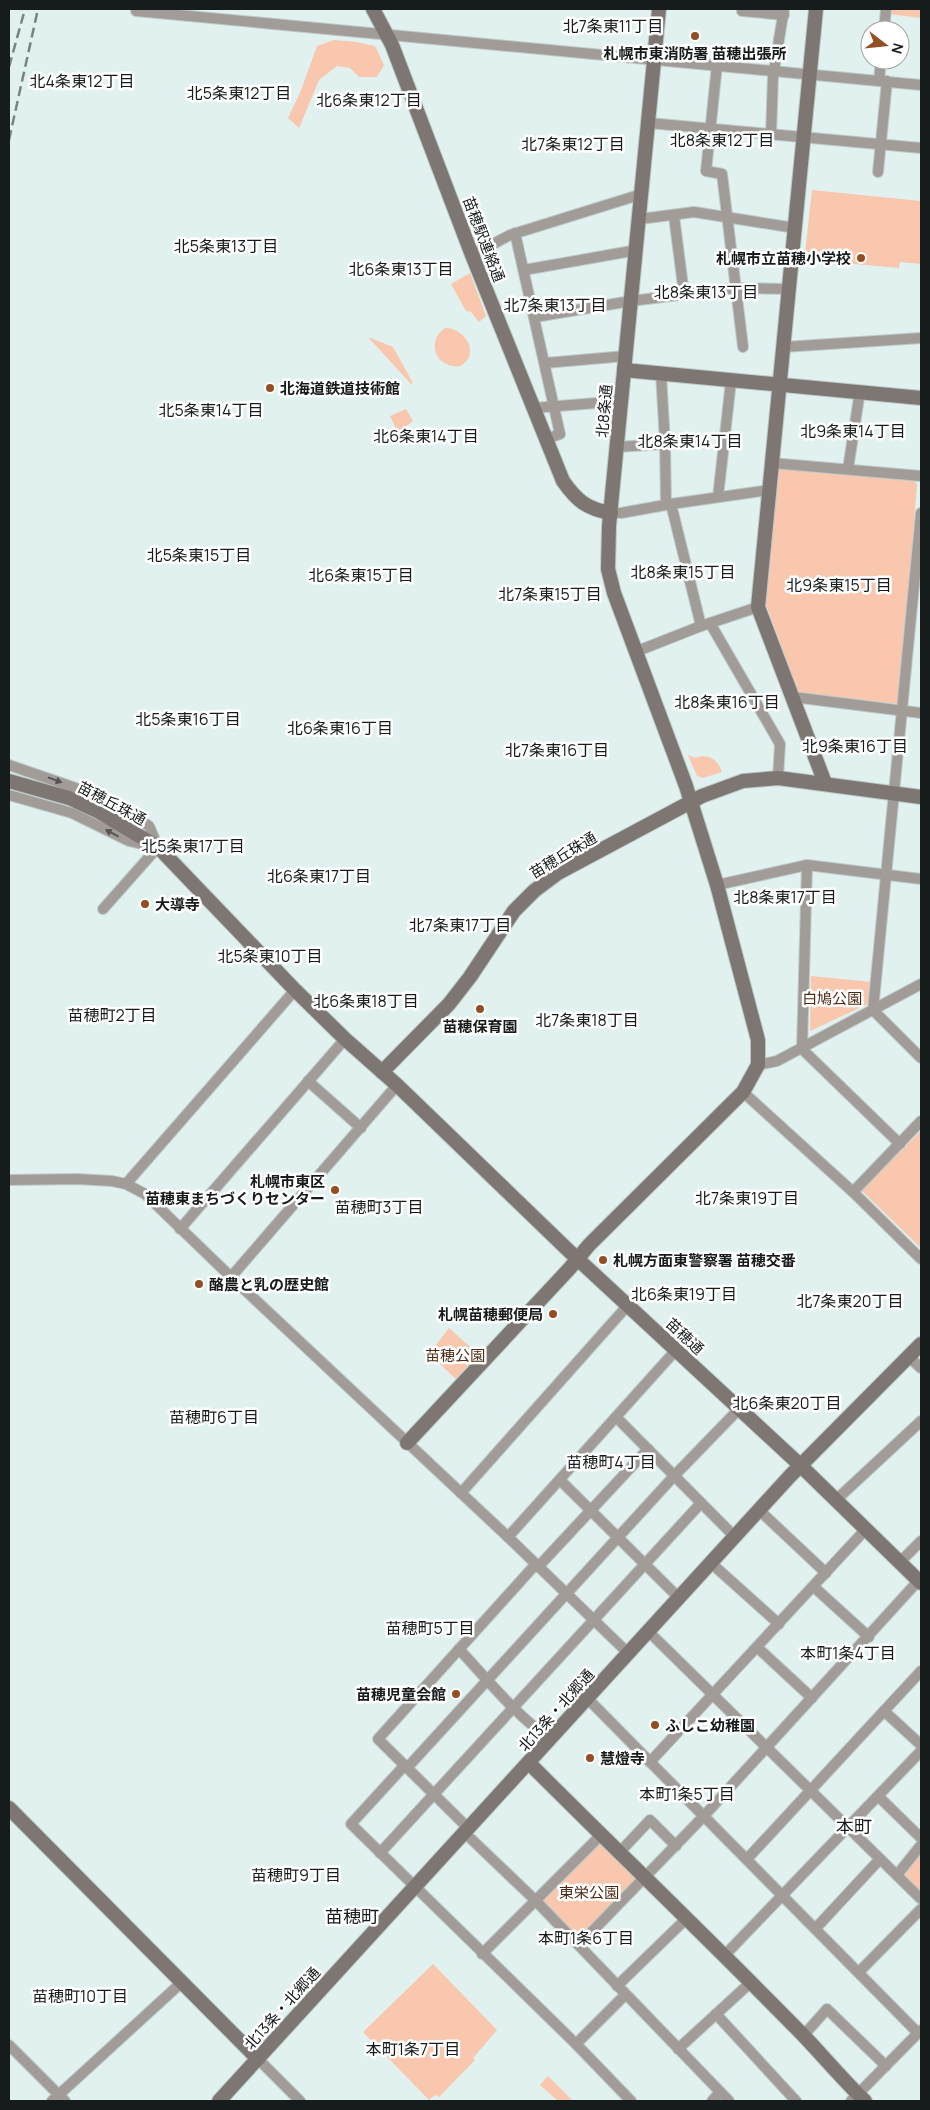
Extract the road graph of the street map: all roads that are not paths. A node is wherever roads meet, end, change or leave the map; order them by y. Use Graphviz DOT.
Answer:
graph roads {
  1 [pos="373,9"];
  2 [pos="659,9"];
  3 [pos="742,9"];
  4 [pos="816,9"];
  5 [pos="136,11"];
  6 [pos="784,12"];
  7 [pos="386,34"];
  8 [pos="654,60"];
  9 [pos="717,65"];
  10 [pos="882,70"];
  11 [pos="775,71"];
  12 [pos="809,74"];
  13 [pos="883,81"];
  14 [pos="921,85"];
  15 [pos="648,123"];
  16 [pos="710,128"];
  17 [pos="771,135"];
  18 [pos="804,138"];
  19 [pos="881,144"];
  20 [pos="921,148"];
  21 [pos="878,172"];
  22 [pos="642,194"];
  23 [pos="674,216"];
  24 [pos="728,217"];
  25 [pos="640,219"];
  26 [pos="795,228"];
  27 [pos="515,233"];
  28 [pos="637,250"];
  29 [pos="472,255"];
  30 [pos="524,270"];
  31 [pos="736,288"];
  32 [pos="788,289"];
  33 [pos="684,294"];
  34 [pos="632,301"];
  35 [pos="534,317"];
  36 [pos="921,338"];
  37 [pos="743,347"];
  38 [pos="784,347"];
  39 [pos="545,363"];
  40 [pos="625,363"];
  41 [pos="661,374"];
  42 [pos="731,381"];
  43 [pos="780,386"];
  44 [pos="860,391"];
  45 [pos="921,398"];
  46 [pos="621,401"];
  47 [pos="554,406"];
  48 [pos="534,408"];
  49 [pos="546,439"];
  50 [pos="697,442"];
  51 [pos="665,444"];
  52 [pos="617,447"];
  53 [pos="772,463"];
  54 [pos="848,468"];
  55 [pos="921,476"];
  56 [pos="769,490"];
  57 [pos="718,497"];
  58 [pos="668,504"];
  59 [pos="611,512"];
  60 [pos="921,513"];
  61 [pos="919,556"];
  62 [pos="758,606"];
  63 [pos="706,624"];
  64 [pos="635,652"];
  65 [pos="793,697"];
  66 [pos="902,711"];
  67 [pos="921,714"];
  68 [pos="9,765"];
  69 [pos="778,778"];
  70 [pos="9,781"];
  71 [pos="826,784"];
  72 [pos="894,793"];
  73 [pos="9,796"];
  74 [pos="921,797"];
  75 [pos="690,804"];
  76 [pos="158,847"];
  77 [pos="807,865"];
  78 [pos="886,874"];
  79 [pos="921,879"];
  80 [pos="717,886"];
  81 [pos="103,909"];
  82 [pos="921,984"];
  83 [pos="295,990"];
  84 [pos="873,1010"];
  85 [pos="345,1039"];
  86 [pos="802,1049"];
  87 [pos="921,1058"];
  88 [pos="758,1064"];
  89 [pos="382,1072"];
  90 [pos="308,1081"];
  91 [pos="397,1085"];
  92 [pos="743,1092"];
  93 [pos="921,1121"];
  94 [pos="361,1128"];
  95 [pos="900,1144"];
  96 [pos="9,1180"];
  97 [pos="126,1184"];
  98 [pos="853,1192"];
  99 [pos="180,1229"];
  100 [pos="578,1257"];
  101 [pos="921,1259"];
  102 [pos="231,1277"];
  103 [pos="628,1305"];
  104 [pos="921,1344"];
  105 [pos="676,1350"];
  106 [pos="909,1357"];
  107 [pos="921,1368"];
  108 [pos="739,1409"];
  109 [pos="616,1417"];
  110 [pos="921,1421"];
  111 [pos="407,1443"];
  112 [pos="648,1449"];
  113 [pos="800,1465"];
  114 [pos="674,1476"];
  115 [pos="560,1480"];
  116 [pos="461,1493"];
  117 [pos="836,1500"];
  118 [pos="701,1503"];
  119 [pos="591,1510"];
  120 [pos="759,1510"];
  121 [pos="866,1529"];
  122 [pos="508,1537"];
  123 [pos="617,1537"];
  124 [pos="735,1537"];
  125 [pos="921,1542"];
  126 [pos="900,1562"];
  127 [pos="712,1563"];
  128 [pos="644,1564"];
  129 [pos="537,1566"];
  130 [pos="826,1573"];
  131 [pos="920,1581"];
  132 [pos="814,1587"];
  133 [pos="568,1594"];
  134 [pos="679,1598"];
  135 [pos="594,1620"];
  136 [pos="779,1624"];
  137 [pos="648,1631"];
  138 [pos="868,1637"];
  139 [pos="758,1648"];
  140 [pos="459,1649"];
  141 [pos="629,1654"];
  142 [pos="921,1671"];
  143 [pos="488,1680"];
  144 [pos="714,1696"];
  145 [pos="812,1698"];
  146 [pos="588,1699"];
  147 [pos="514,1707"];
  148 [pos="884,1711"];
  149 [pos="551,1739"];
  150 [pos="921,1746"];
  151 [pos="766,1748"];
  152 [pos="921,1751"];
  153 [pos="650,1762"];
  154 [pos="529,1763"];
  155 [pos="405,1767"];
  156 [pos="811,1791"];
  157 [pos="433,1794"];
  158 [pos="878,1797"];
  159 [pos="9,1808"];
  160 [pos="703,1817"];
  161 [pos="849,1828"];
  162 [pos="467,1831"];
  163 [pos="602,1834"];
  164 [pos="921,1838"];
  165 [pos="921,1845"];
  166 [pos="676,1846"];
  167 [pos="380,1853"];
  168 [pos="619,1853"];
  169 [pos="747,1859"];
  170 [pos="880,1859"];
  171 [pos="897,1875"];
  172 [pos="645,1879"];
  173 [pos="415,1887"];
  174 [pos="783,1895"];
  175 [pos="920,1896"];
  176 [pos="535,1900"];
  177 [pos="921,1909"];
  178 [pos="687,1918"];
  179 [pos="816,1928"];
  180 [pos="579,1945"];
  181 [pos="482,1954"];
  182 [pos="724,1956"];
  183 [pos="859,1972"];
  184 [pos="181,1983"];
  185 [pos="750,1983"];
  186 [pos="617,1986"];
  187 [pos="625,1995"];
  188 [pos="716,2014"];
  189 [pos="919,2034"];
  190 [pos="803,2036"];
  191 [pos="9,2044"];
  192 [pos="576,2044"];
  193 [pos="678,2049"];
  194 [pos="258,2059"];
  195 [pos="886,2066"];
  196 [pos="720,2092"];
  197 [pos="59,2099"];
  198 [pos="858,2099"];
  199 [pos="219,2101"];
  200 [pos="300,2101"];
  201 [pos="631,2101"];
  202 [pos="712,2101"];
  203 [pos="729,2101"];
  204 [pos="796,2101"];
  1 -- 7 [label="street, 苗穂駅連絡通"];
  2 -- 8 [label="street, 北8条通"];
  3 -- 6 [label="street"];
  4 -- 12 [label="street"];
  5 -- 7 [label="street"];
  6 -- 11 [label="street"];
  7 -- 8 [label="street"];
  7 -- 29 [label="street, 苗穂駅連絡通"];
  8 -- 9 [label="street"];
  8 -- 15 [label="street, 北8条通"];
  9 -- 11 [label="street"];
  9 -- 16 [label="street"];
  10 -- 13 [label="street"];
  11 -- 12 [label="street"];
  11 -- 17 [label="street"];
  12 -- 13 [label="street"];
  12 -- 18 [label="street"];
  13 -- 14 [label="street"];
  13 -- 19 [label="street"];
  15 -- 16 [label="street"];
  15 -- 22 [label="street, 北8条通"];
  16 -- 17 [label="street"];
  16 -- 24 [label="street"];
  17 -- 18 [label="street"];
  18 -- 19 [label="street"];
  18 -- 26 [label="street"];
  19 -- 20 [label="street"];
  19 -- 21 [label="street"];
  22 -- 25 [label="street, 北8条通"];
  22 -- 27 [label="street"];
  23 -- 24 [label="street"];
  23 -- 25 [label="street"];
  23 -- 33 [label="street"];
  24 -- 26 [label="street"];
  24 -- 31 [label="street"];
  25 -- 28 [label="street, 北8条通"];
  26 -- 32 [label="street"];
  27 -- 29 [label="street"];
  27 -- 30 [label="street"];
  28 -- 30 [label="street"];
  28 -- 34 [label="street, 北8条通"];
  29 -- 48 [label="street, 苗穂駅連絡通"];
  30 -- 35 [label="street"];
  31 -- 32 [label="street"];
  31 -- 33 [label="street"];
  31 -- 37 [label="street"];
  32 -- 38 [label="street"];
  33 -- 34 [label="street"];
  34 -- 35 [label="street"];
  34 -- 40 [label="street, 北8条通"];
  35 -- 39 [label="street"];
  36 -- 38 [label="street"];
  38 -- 43 [label="street"];
  39 -- 40 [label="street"];
  39 -- 47 [label="street"];
  40 -- 41 [label="street"];
  40 -- 46 [label="street, 北8条通"];
  41 -- 42 [label="street"];
  41 -- 51 [label="street"];
  42 -- 43 [label="street"];
  42 -- 57 [label="street"];
  43 -- 44 [label="street"];
  43 -- 53 [label="street"];
  44 -- 45 [label="street"];
  44 -- 54 [label="street"];
  46 -- 47 [label="street"];
  46 -- 52 [label="street, 北8条通"];
  47 -- 48 [label="street"];
  47 -- 49 [label="street"];
  48 -- 49 [label="street, 苗穂駅連絡通"];
  49 -- 59 [label="street, 苗穂駅連絡通"];
  50 -- 51 [label="street"];
  51 -- 52 [label="street"];
  51 -- 58 [label="street"];
  52 -- 59 [label="street, 北8条通"];
  53 -- 54 [label="street"];
  53 -- 56 [label="street"];
  54 -- 55 [label="street"];
  56 -- 57 [label="street"];
  56 -- 62 [label="street"];
  57 -- 58 [label="street"];
  58 -- 59 [label="street"];
  58 -- 63 [label="street"];
  59 -- 64 [label="street, 北8条通"];
  60 -- 61 [label="street"];
  61 -- 66 [label="street"];
  62 -- 63 [label="street"];
  62 -- 65 [label="street"];
  63 -- 64 [label="street"];
  63 -- 69 [label="street"];
  64 -- 75 [label="street, 北8条通"];
  65 -- 66 [label="street"];
  65 -- 71 [label="street"];
  66 -- 67 [label="street"];
  66 -- 72 [label="street"];
  68 -- 76 [label="street, one-way"];
  69 -- 71 [label="street, 苗穂丘珠通"];
  69 -- 75 [label="street, 苗穂丘珠通"];
  70 -- 76 [label="street, 苗穂丘珠通"];
  71 -- 72 [label="street, 苗穂丘珠通"];
  72 -- 74 [label="street, 苗穂丘珠通"];
  72 -- 78 [label="street"];
  76 -- 73 [label="street, one-way"];
  75 -- 80 [label="street, 北8条通"];
  75 -- 89 [label="street, 苗穂丘珠通"];
  76 -- 81 [label="street"];
  76 -- 83 [label="street, 苗穂丘珠通"];
  77 -- 78 [label="street"];
  77 -- 80 [label="street"];
  77 -- 86 [label="street"];
  78 -- 79 [label="street"];
  78 -- 84 [label="street"];
  80 -- 88 [label="street, 北8条通"];
  82 -- 84 [label="street"];
  83 -- 85 [label="street, 苗穂丘珠通"];
  83 -- 97 [label="street"];
  84 -- 86 [label="street"];
  84 -- 87 [label="street"];
  85 -- 89 [label="street, 苗穂丘珠通"];
  85 -- 90 [label="street"];
  86 -- 88 [label="street"];
  86 -- 95 [label="street"];
  88 -- 92 [label="street"];
  89 -- 91 [label="street, 苗穂通"];
  90 -- 94 [label="street"];
  90 -- 99 [label="street"];
  91 -- 94 [label="street"];
  91 -- 100 [label="street, 苗穂通"];
  92 -- 98 [label="street"];
  92 -- 100 [label="street"];
  93 -- 95 [label="street"];
  94 -- 102 [label="street"];
  95 -- 98 [label="street"];
  96 -- 97 [label="street"];
  97 -- 99 [label="street"];
  98 -- 101 [label="street"];
  99 -- 102 [label="street"];
  100 -- 103 [label="street, 苗穂通"];
  100 -- 111 [label="street"];
  102 -- 111 [label="street"];
  103 -- 105 [label="street, 苗穂通"];
  103 -- 116 [label="street"];
  104 -- 106 [label="street, 北13条・北郷通"];
  105 -- 108 [label="street, 苗穂通"];
  105 -- 109 [label="street"];
  106 -- 107 [label="street"];
  106 -- 113 [label="street, 北13条・北郷通"];
  108 -- 113 [label="street, 苗穂通"];
  108 -- 114 [label="street"];
  109 -- 112 [label="street"];
  109 -- 115 [label="street"];
  110 -- 117 [label="street"];
  111 -- 116 [label="street"];
  112 -- 114 [label="street"];
  112 -- 119 [label="street"];
  113 -- 117 [label="street, 苗穂通"];
  113 -- 120 [label="street, 北13条・北郷通"];
  114 -- 118 [label="street"];
  114 -- 123 [label="street"];
  115 -- 119 [label="street"];
  115 -- 122 [label="street"];
  116 -- 122 [label="street"];
  117 -- 121 [label="street, 苗穂通"];
  118 -- 124 [label="street"];
  118 -- 128 [label="street"];
  119 -- 123 [label="street"];
  119 -- 129 [label="street"];
  120 -- 124 [label="street, 北13条・北郷通"];
  120 -- 130 [label="street"];
  121 -- 126 [label="street, 苗穂通"];
  121 -- 130 [label="street"];
  122 -- 129 [label="street"];
  123 -- 128 [label="street"];
  123 -- 133 [label="street"];
  124 -- 127 [label="street, 北13条・北郷通"];
  125 -- 126 [label="street"];
  126 -- 131 [label="street, 苗穂通"];
  127 -- 134 [label="street, 北13条・北郷通"];
  127 -- 136 [label="street"];
  128 -- 134 [label="street"];
  128 -- 135 [label="street"];
  129 -- 133 [label="street"];
  129 -- 140 [label="street"];
  130 -- 132 [label="street"];
  131 -- 138 [label="street"];
  132 -- 136 [label="street"];
  132 -- 138 [label="street"];
  133 -- 135 [label="street"];
  133 -- 143 [label="street"];
  134 -- 137 [label="street, 北13条・北郷通"];
  135 -- 141 [label="street"];
  135 -- 147 [label="street"];
  136 -- 139 [label="street"];
  137 -- 141 [label="street, 北13条・北郷通"];
  137 -- 144 [label="street"];
  138 -- 145 [label="street"];
  139 -- 144 [label="street"];
  139 -- 145 [label="street"];
  140 -- 143 [label="street"];
  140 -- 155 [label="street"];
  141 -- 146 [label="street, 北13条・北郷通"];
  142 -- 148 [label="street"];
  143 -- 147 [label="street"];
  143 -- 155 [label="street"];
  144 -- 151 [label="street"];
  144 -- 153 [label="street"];
  145 -- 151 [label="street"];
  146 -- 149 [label="street, 北13条・北郷通"];
  146 -- 153 [label="street"];
  147 -- 149 [label="street"];
  147 -- 157 [label="street"];
  148 -- 150 [label="street"];
  148 -- 156 [label="street"];
  149 -- 154 [label="street, 北13条・北郷通"];
  151 -- 156 [label="street"];
  151 -- 160 [label="street"];
  152 -- 158 [label="street"];
  153 -- 160 [label="street"];
  154 -- 162 [label="street, 北13条・北郷通"];
  154 -- 163 [label="street"];
  155 -- 157 [label="street"];
  155 -- 167 [label="street"];
  156 -- 161 [label="street"];
  156 -- 169 [label="street"];
  157 -- 162 [label="street"];
  157 -- 167 [label="street"];
  158 -- 161 [label="street"];
  158 -- 164 [label="street"];
  159 -- 184 [label="street"];
  160 -- 166 [label="street"];
  160 -- 169 [label="street"];
  161 -- 170 [label="street"];
  161 -- 174 [label="street"];
  162 -- 173 [label="street, 北13条・北郷通"];
  162 -- 176 [label="street"];
  163 -- 168 [label="street"];
  163 -- 176 [label="street"];
  165 -- 171 [label="street"];
  166 -- 168 [label="street"];
  166 -- 172 [label="street"];
  167 -- 173 [label="street"];
  168 -- 172 [label="street"];
  169 -- 174 [label="street"];
  170 -- 171 [label="street"];
  170 -- 179 [label="street"];
  171 -- 175 [label="street"];
  172 -- 178 [label="street"];
  172 -- 180 [label="street"];
  173 -- 181 [label="street"];
  173 -- 194 [label="street, 北13条・北郷通"];
  174 -- 179 [label="street"];
  174 -- 182 [label="street"];
  176 -- 180 [label="street"];
  176 -- 181 [label="street"];
  177 -- 183 [label="street"];
  178 -- 182 [label="street"];
  178 -- 186 [label="street"];
  179 -- 183 [label="street"];
  180 -- 186 [label="street"];
  181 -- 192 [label="street"];
  182 -- 185 [label="street"];
  183 -- 189 [label="street"];
  184 -- 194 [label="street"];
  184 -- 197 [label="street"];
  185 -- 188 [label="street"];
  185 -- 190 [label="street"];
  186 -- 187 [label="street"];
  187 -- 192 [label="street"];
  187 -- 193 [label="street"];
  188 -- 193 [label="street"];
  188 -- 204 [label="street"];
  189 -- 195 [label="street"];
  190 -- 195 [label="street"];
  190 -- 198 [label="street"];
  191 -- 197 [label="street"];
  192 -- 201 [label="street"];
  193 -- 196 [label="street"];
  194 -- 199 [label="street, 北13条・北郷通"];
  194 -- 200 [label="street"];
  195 -- 198 [label="street"];
  196 -- 202 [label="street"];
  196 -- 203 [label="street"];
}
